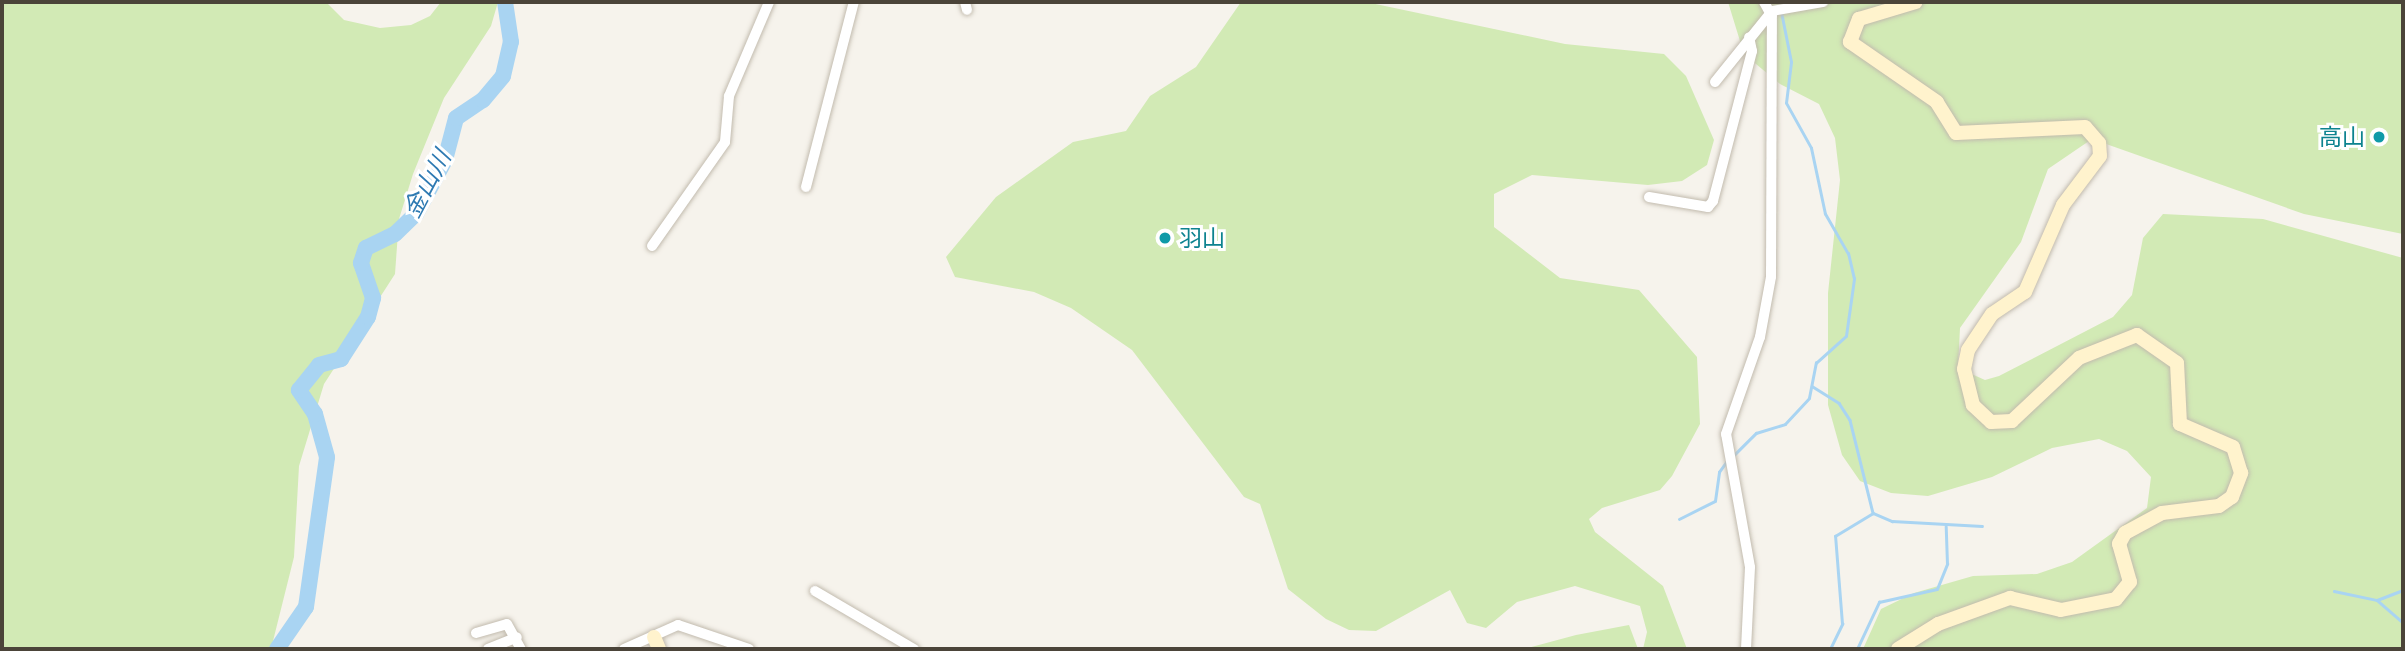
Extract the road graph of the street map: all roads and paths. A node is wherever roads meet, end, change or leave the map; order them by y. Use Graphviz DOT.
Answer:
graph roads {
  1 [pos="769,2"];
  2 [pos="854,2"];
  3 [pos="1823,2"];
  4 [pos="1916,2"];
  5 [pos="1768,8"];
  6 [pos="1749,37"];
  7 [pos="1715,82"];
  8 [pos="806,187"];
  9 [pos="1649,197"];
  10 [pos="652,246"];
  11 [pos="815,591"];
  12 [pos="476,633"];
  13 [pos="517,638"];
  14 [pos="657,643"];
  15 [pos="488,649"];
  16 [pos="522,649"];
  17 [pos="624,649"];
  18 [pos="747,649"];
  19 [pos="914,649"];
  20 [pos="1746,649"];
  21 [pos="1898,649"];
  1 -- 10 [label="street"];
  2 -- 8 [label="street"];
  3 -- 5 [label="street"];
  4 -- 21 [label="street"];
  5 -- 6 [label="street"];
  5 -- 20 [label="street"];
  6 -- 7 [label="street"];
  6 -- 9 [label="street"];
  11 -- 19 [label="street"];
  12 -- 13 [label="street"];
  13 -- 15 [label="street"];
  13 -- 16 [label="street"];
  14 -- 17 [label="street"];
  14 -- 18 [label="street"];
}
